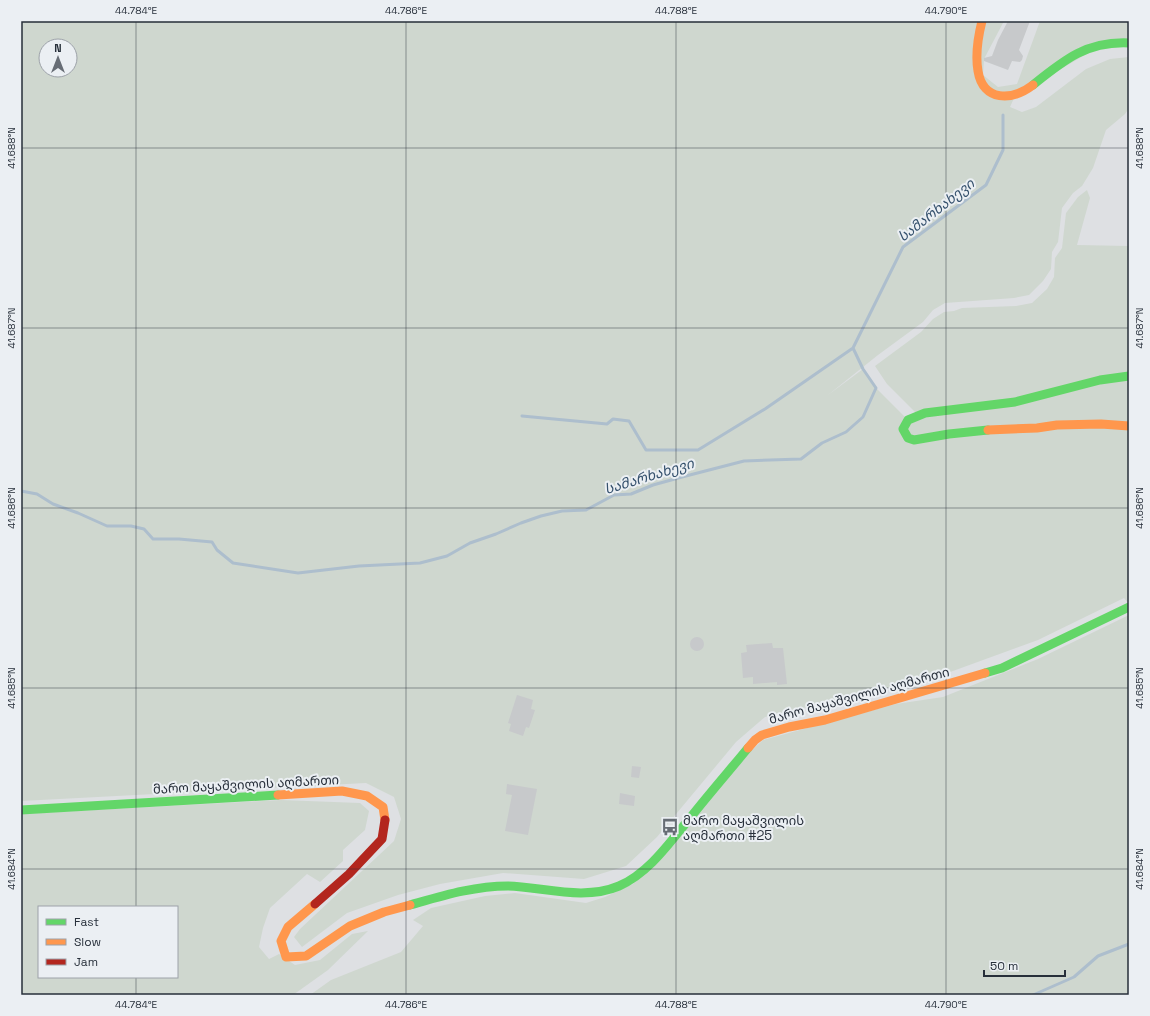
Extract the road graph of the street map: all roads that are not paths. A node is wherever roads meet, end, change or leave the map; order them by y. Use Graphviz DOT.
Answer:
graph roads {
  1 [pos="982,21"];
  2 [pos="1129,43"];
  3 [pos="1129,376"];
  4 [pos="1129,426"];
  5 [pos="1129,606"];
  6 [pos="21,810"];
  1 -- 2 [label="main road"];
  3 -- 4 [label="main road"];
  5 -- 6 [label="main road, მარო მაყაშვილის აღმართი"];
}
